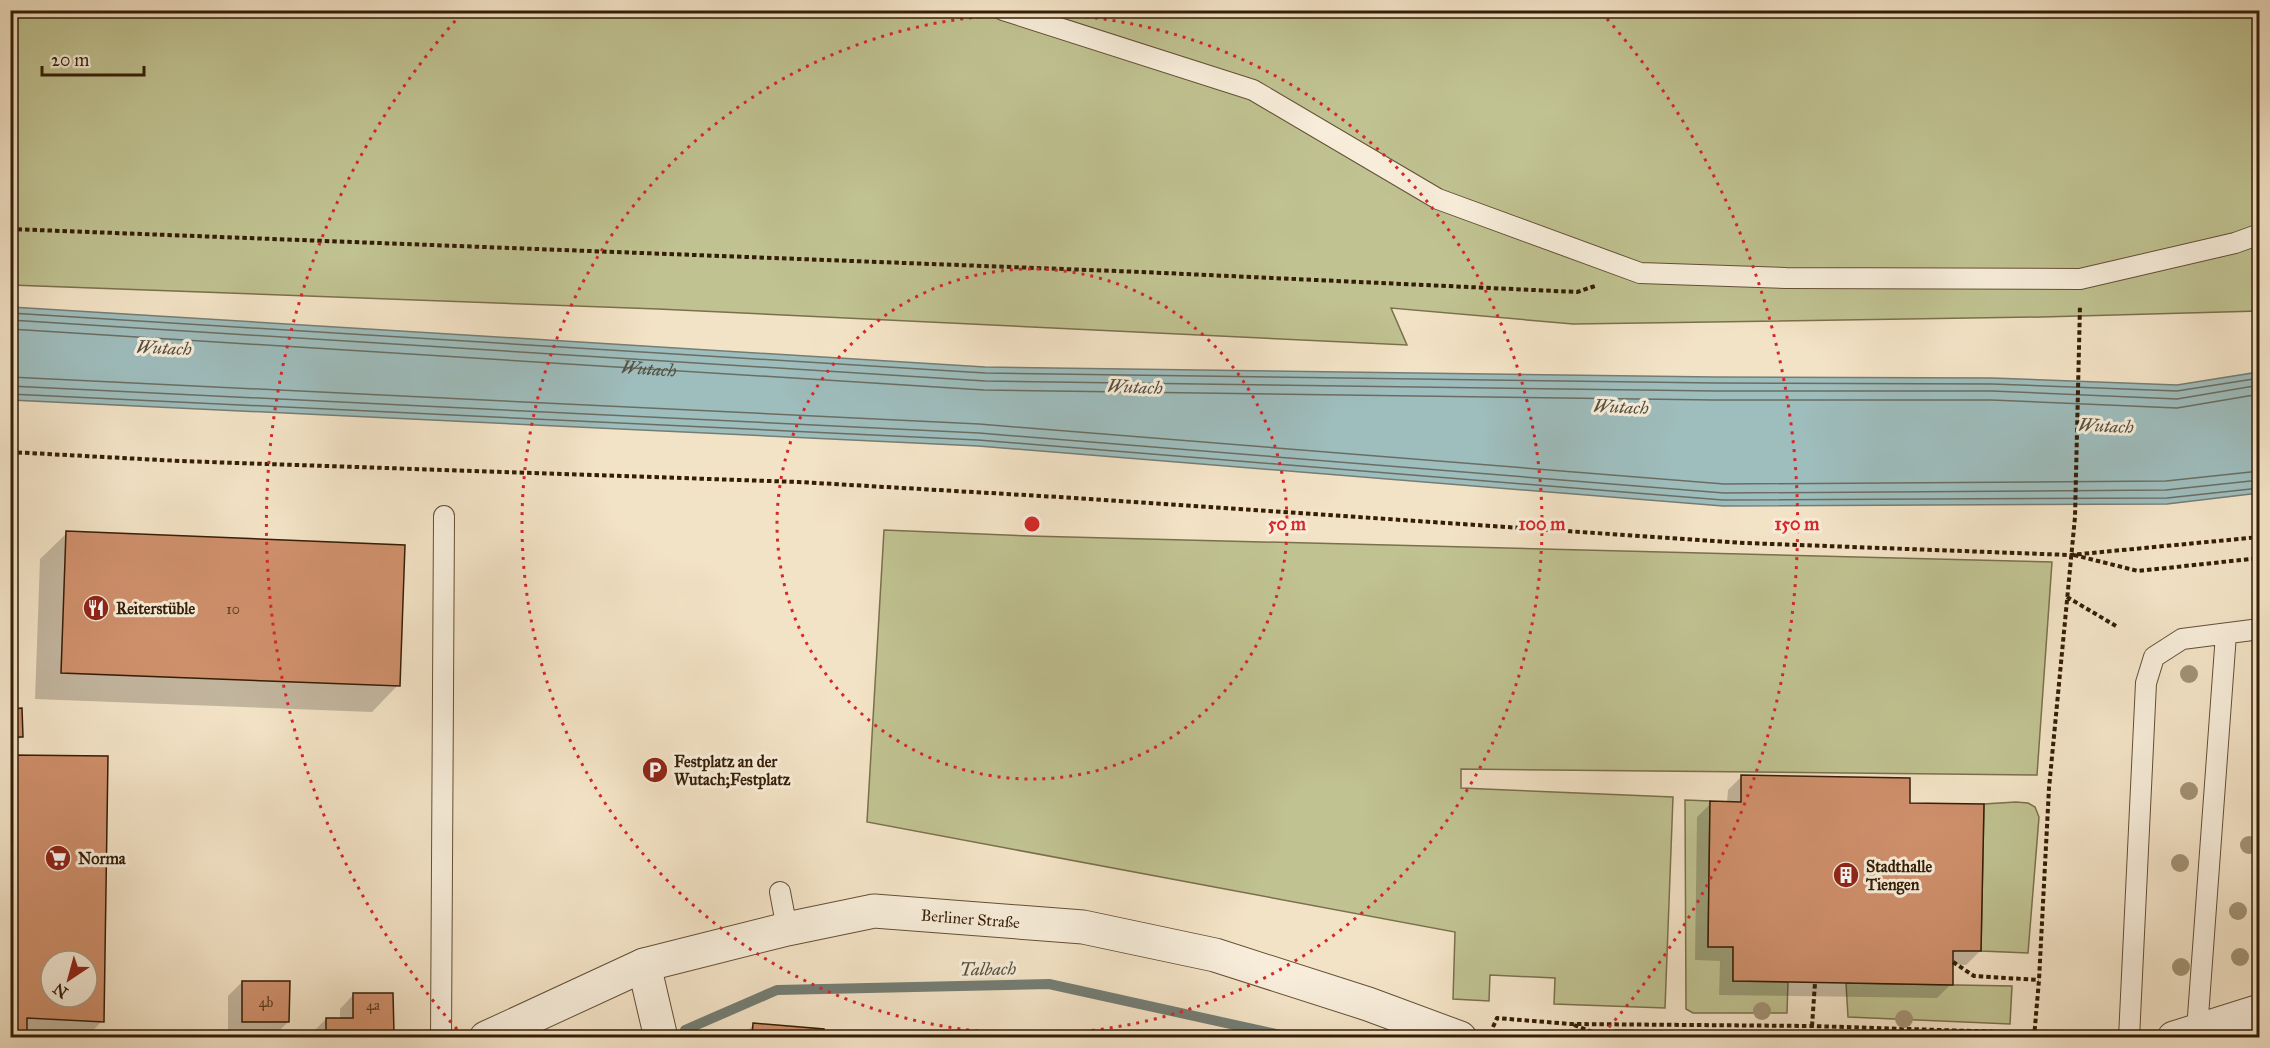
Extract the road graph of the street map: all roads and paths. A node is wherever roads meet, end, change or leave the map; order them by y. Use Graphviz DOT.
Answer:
graph roads {
  1 [pos="1003,10"];
  2 [pos="10,229"];
  3 [pos="2259,234"];
  4 [pos="1640,273"];
  5 [pos="2080,333"];
  6 [pos="10,452"];
  7 [pos="444,516"];
  8 [pos="2259,537"];
  9 [pos="2070,555"];
  10 [pos="2259,558"];
  11 [pos="2067,597"];
  12 [pos="2116,626"];
  13 [pos="2259,629"];
  14 [pos="2226,634"];
  15 [pos="780,892"];
  16 [pos="788,929"];
  17 [pos="1953,962"];
  18 [pos="644,965"];
  19 [pos="2039,980"];
  20 [pos="1815,982"];
  21 [pos="2259,1011"];
  22 [pos="1570,1024"];
  23 [pos="1812,1026"];
  24 [pos="1492,1028"];
  25 [pos="2186,1034"];
  26 [pos="441,1038"];
  27 [pos="486,1038"];
  28 [pos="661,1038"];
  29 [pos="1460,1038"];
  30 [pos="1608,1038"];
  31 [pos="2007,1038"];
  32 [pos="2034,1038"];
  33 [pos="2129,1038"];
  1 -- 4 [label="lane"];
  2 -- 4 [label="path"];
  3 -- 4 [label="lane"];
  5 -- 9 [label="path"];
  6 -- 9 [label="path"];
  7 -- 26 [label="lane"];
  8 -- 9 [label="path"];
  9 -- 10 [label="path"];
  9 -- 11 [label="path"];
  11 -- 12 [label="path"];
  11 -- 19 [label="path"];
  13 -- 14 [label="lane"];
  14 -- 25 [label="lane"];
  14 -- 33 [label="lane"];
  15 -- 16 [label="lane"];
  16 -- 18 [label="street, Berliner Straße"];
  16 -- 29 [label="street, Berliner Straße"];
  17 -- 19 [label="path"];
  18 -- 27 [label="street, Berliner Straße"];
  18 -- 28 [label="street"];
  19 -- 32 [label="path"];
  20 -- 23 [label="path"];
  21 -- 25 [label="street"];
  22 -- 23 [label="path"];
  22 -- 24 [label="path"];
  22 -- 30 [label="path"];
  23 -- 31 [label="path"];
}
